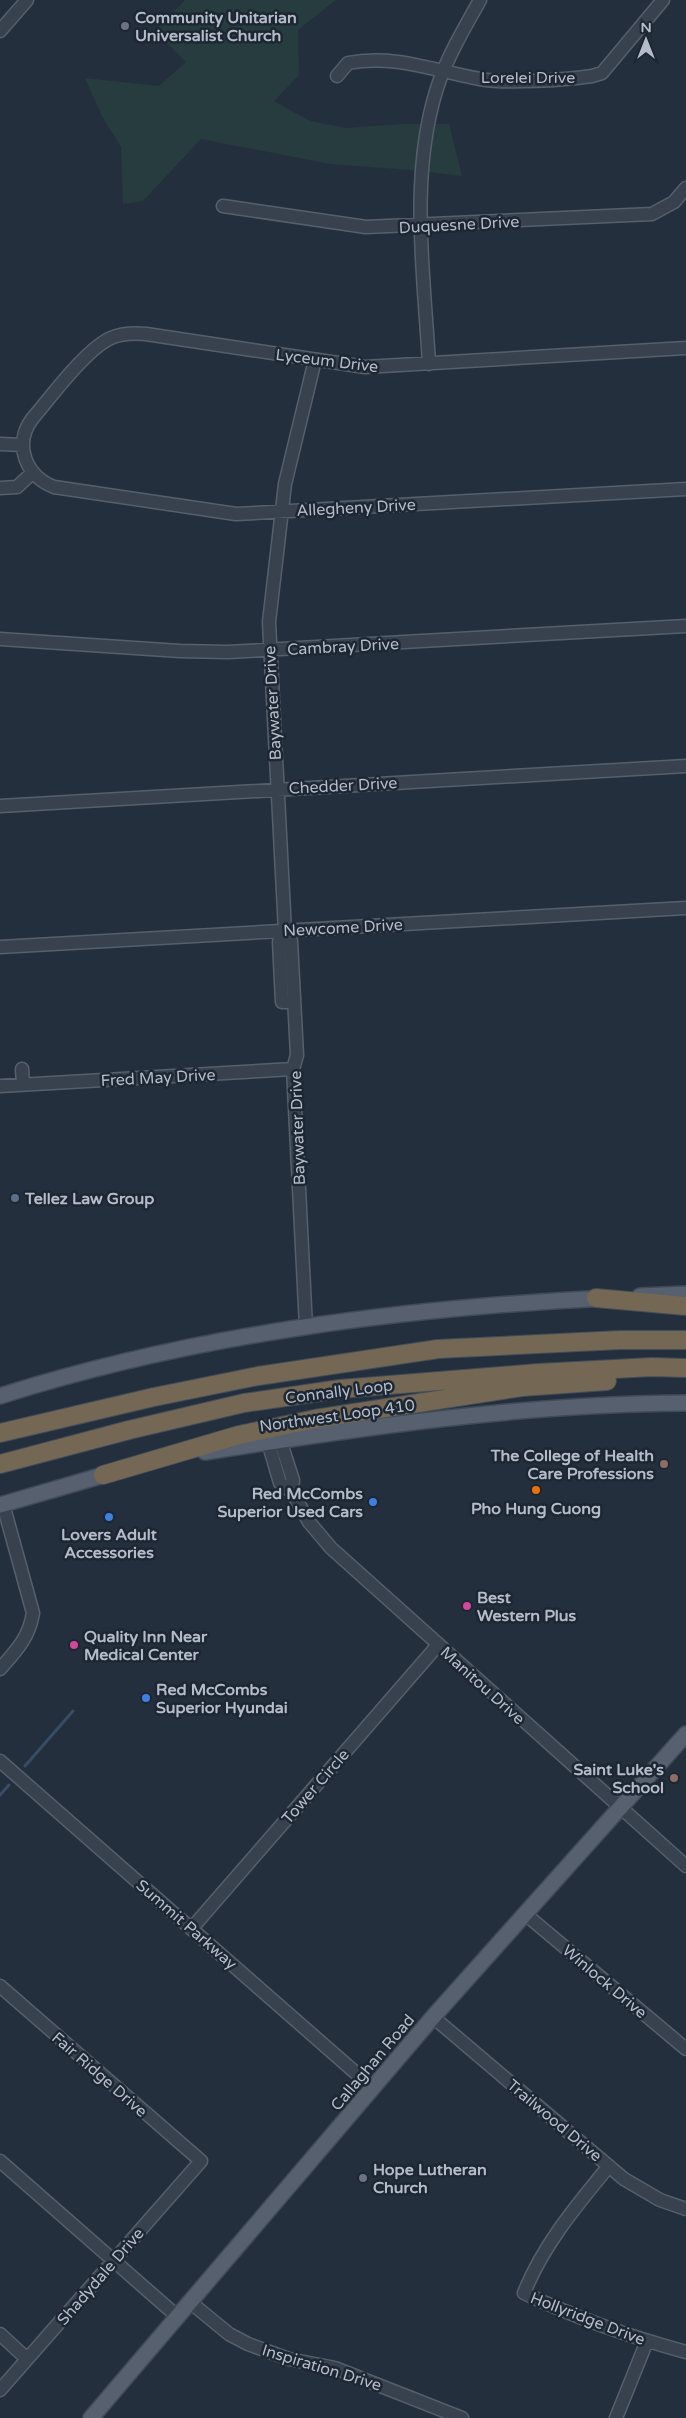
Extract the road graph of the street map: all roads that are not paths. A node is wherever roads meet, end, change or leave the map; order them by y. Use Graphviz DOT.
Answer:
graph roads {
  1 [pos="27,0"];
  2 [pos="480,0"];
  3 [pos="663,0"];
  4 [pos="0,32"];
  5 [pos="444,70"];
  6 [pos="337,76"];
  7 [pos="686,188"];
  8 [pos="223,206"];
  9 [pos="422,226"];
  10 [pos="686,348"];
  11 [pos="315,360"];
  12 [pos="429,364"];
  13 [pos="0,444"];
  14 [pos="23,445"];
  15 [pos="30,469"];
  16 [pos="0,488"];
  17 [pos="686,489"];
  18 [pos="281,512"];
  19 [pos="686,626"];
  20 [pos="0,639"];
  21 [pos="269,650"];
  22 [pos="686,766"];
  23 [pos="277,789"];
  24 [pos="0,806"];
  25 [pos="686,908"];
  26 [pos="285,931"];
  27 [pos="0,948"];
  28 [pos="22,1069"];
  29 [pos="293,1069"];
  30 [pos="23,1084"];
  31 [pos="0,1086"];
  32 [pos="686,1294"];
  33 [pos="596,1298"];
  34 [pos="686,1306"];
  35 [pos="306,1327"];
  36 [pos="686,1340"];
  37 [pos="686,1368"];
  38 [pos="686,1376"];
  39 [pos="0,1396"];
  40 [pos="686,1403"];
  41 [pos="0,1434"];
  42 [pos="274,1441"];
  43 [pos="0,1464"];
  44 [pos="103,1475"];
  45 [pos="2,1504"];
  46 [pos="438,1645"];
  47 [pos="0,1669"];
  48 [pos="686,1734"];
  49 [pos="0,1760"];
  50 [pos="619,1807"];
  51 [pos="686,1866"];
  52 [pos="524,1912"];
  53 [pos="192,1928"];
  54 [pos="0,1986"];
  55 [pos="433,2017"];
  56 [pos="686,2048"];
  57 [pos="374,2088"];
  58 [pos="0,2161"];
  59 [pos="201,2161"];
  60 [pos="610,2166"];
  61 [pos="686,2209"];
  62 [pos="114,2260"];
  63 [pos="190,2302"];
  64 [pos="178,2317"];
  65 [pos="0,2334"];
  66 [pos="647,2341"];
  67 [pos="686,2352"];
  68 [pos="27,2359"];
  69 [pos="0,2390"];
  70 [pos="98,2416"];
  71 [pos="462,2418"];
  72 [pos="616,2418"];
  1 -- 4 [label="street"];
  2 -- 5 [label="street"];
  3 -- 5 [label="street, Lorelei Drive"];
  5 -- 6 [label="street, Lorelei Drive"];
  5 -- 9 [label="street"];
  7 -- 9 [label="street, Duquesne Drive"];
  8 -- 9 [label="street, Duquesne Drive"];
  9 -- 12 [label="street"];
  10 -- 12 [label="street, Lyceum Drive"];
  11 -- 12 [label="street, Lyceum Drive"];
  11 -- 14 [label="street, Lyceum Drive"];
  11 -- 18 [label="street, Baywater Drive"];
  13 -- 14 [label="street"];
  14 -- 15 [label="street, Lyceum Drive"];
  15 -- 16 [label="street"];
  15 -- 18 [label="street, Allegheny Drive"];
  17 -- 18 [label="street, Allegheny Drive"];
  18 -- 21 [label="street, Baywater Drive"];
  19 -- 21 [label="street, Cambray Drive"];
  20 -- 21 [label="street, Cambray Drive"];
  21 -- 23 [label="street, Baywater Drive"];
  22 -- 23 [label="street, Chedder Drive"];
  23 -- 24 [label="street, Chedder Drive"];
  23 -- 26 [label="street, Baywater Drive"];
  25 -- 26 [label="street, Newcome Drive"];
  26 -- 27 [label="street, Newcome Drive"];
  26 -- 29 [label="street, Baywater Drive"];
  28 -- 30 [label="street"];
  29 -- 30 [label="street, Fred May Drive"];
  29 -- 35 [label="street, Baywater Drive"];
  30 -- 31 [label="street, Fred May Drive"];
  32 -- 33 [label="main road"];
  33 -- 34 [label="highway"];
  33 -- 35 [label="main road"];
  35 -- 39 [label="main road"];
  36 -- 41 [label="highway, Connally Loop"];
  37 -- 43 [label="highway, Connally Loop"];
  38 -- 44 [label="highway"];
  40 -- 42 [label="main road, Northwest Loop 410"];
  42 -- 44 [label="main road, Northwest Loop 410"];
  42 -- 46 [label="street, Manitou Drive"];
  44 -- 45 [label="main road, Northwest Loop 410"];
  45 -- 47 [label="street"];
  46 -- 50 [label="street, Manitou Drive"];
  46 -- 53 [label="street, Tower Circle"];
  48 -- 50 [label="main road, Callaghan Road"];
  49 -- 53 [label="street, Summit Parkway"];
  50 -- 51 [label="street, Manitou Drive"];
  50 -- 52 [label="main road, Callaghan Road"];
  52 -- 55 [label="main road, Callaghan Road"];
  52 -- 56 [label="street, Winlock Drive"];
  53 -- 57 [label="street, Summit Parkway"];
  54 -- 59 [label="street, Fair Ridge Drive"];
  55 -- 57 [label="main road, Callaghan Road"];
  55 -- 60 [label="street, Trailwood Drive"];
  57 -- 63 [label="main road, Callaghan Road"];
  58 -- 62 [label="street"];
  59 -- 62 [label="street, Shadydale Drive"];
  60 -- 61 [label="street, Trailwood Drive"];
  60 -- 66 [label="street, Hollyridge Drive"];
  62 -- 64 [label="street"];
  62 -- 68 [label="street, Shadydale Drive"];
  63 -- 64 [label="main road, Callaghan Road"];
  63 -- 71 [label="street, Inspiration Drive"];
  64 -- 70 [label="main road, Callaghan Road"];
  65 -- 68 [label="street"];
  66 -- 67 [label="street, Hollyridge Drive"];
  66 -- 72 [label="street"];
  68 -- 69 [label="street, Shadydale Drive"];
}
